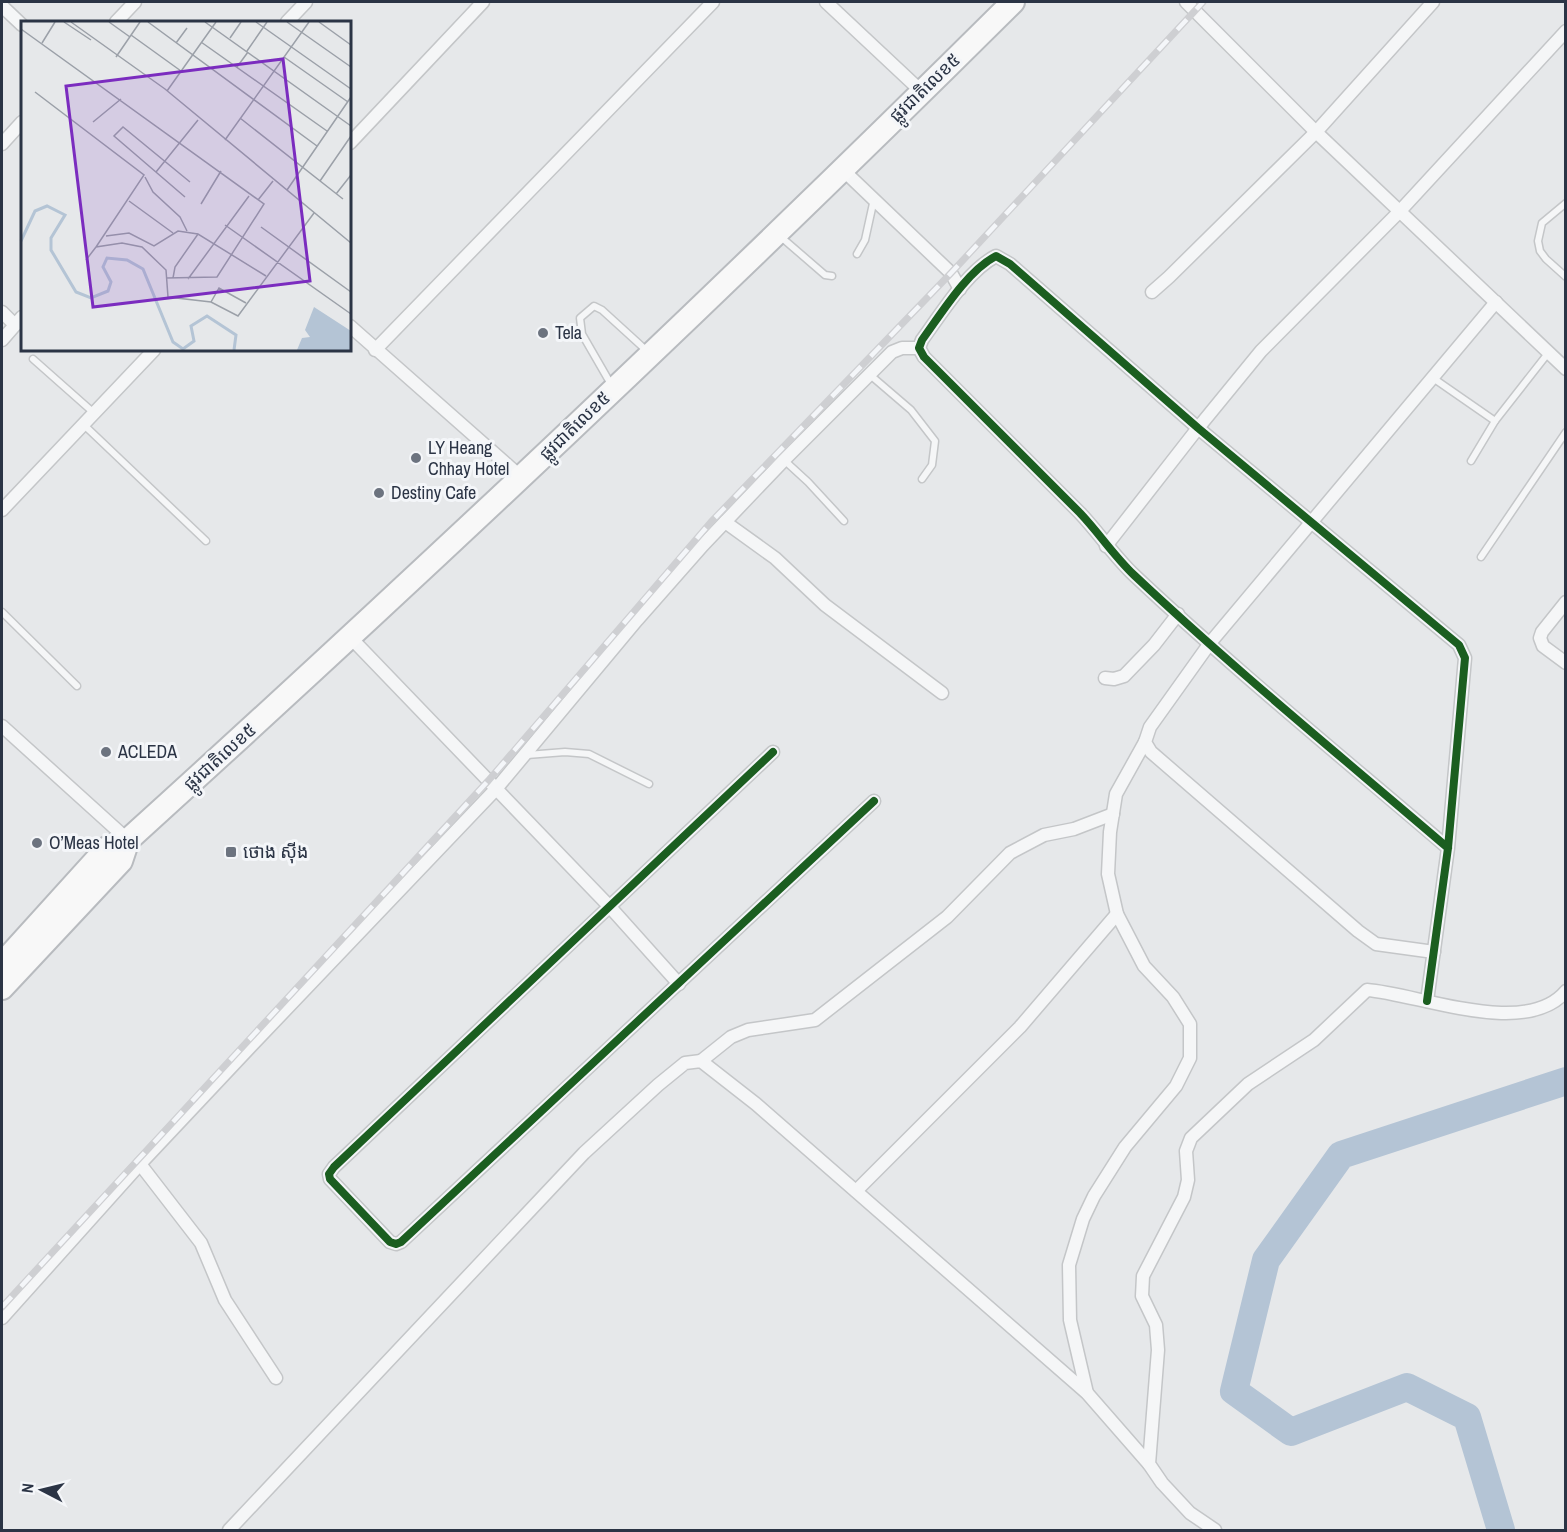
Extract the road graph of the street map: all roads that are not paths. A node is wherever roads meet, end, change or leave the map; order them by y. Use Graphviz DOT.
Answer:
graph roads {
  1 [pos="135,2"];
  2 [pos="306,2"];
  3 [pos="483,2"];
  4 [pos="713,2"];
  5 [pos="826,2"];
  6 [pos="1013,2"];
  7 [pos="1186,2"];
  8 [pos="1433,2"];
  9 [pos="2,6"];
  10 [pos="117,21"];
  11 [pos="288,21"];
  12 [pos="21,24"];
  13 [pos="1566,31"];
  14 [pos="922,92"];
  15 [pos="21,123"];
  16 [pos="1316,132"];
  17 [pos="351,142"];
  18 [pos="2,144"];
  19 [pos="842,169"];
  20 [pos="874,199"];
  21 [pos="1566,203"];
  22 [pos="1400,211"];
  23 [pos="776,233"];
  24 [pos="856,254"];
  25 [pos="832,276"];
  26 [pos="1566,277"];
  27 [pos="960,289"];
  28 [pos="1152,292"];
  29 [pos="1496,302"];
  30 [pos="2,312"];
  31 [pos="19,321"];
  32 [pos="351,327"];
  33 [pos="2,340"];
  34 [pos="919,348"];
  35 [pos="375,350"];
  36 [pos="153,351"];
  37 [pos="1549,352"];
  38 [pos="650,354"];
  39 [pos="33,359"];
  40 [pos="1566,369"];
  41 [pos="869,374"];
  42 [pos="1433,378"];
  43 [pos="614,389"];
  44 [pos="94,413"];
  45 [pos="1495,421"];
  46 [pos="83,424"];
  47 [pos="1198,428"];
  48 [pos="1566,432"];
  49 [pos="784,460"];
  50 [pos="1471,461"];
  51 [pos="521,477"];
  52 [pos="922,479"];
  53 [pos="2,510"];
  54 [pos="844,521"];
  55 [pos="1312,521"];
  56 [pos="725,522"];
  57 [pos="206,541"];
  58 [pos="1107,546"];
  59 [pos="1481,556"];
  60 [pos="1566,602"];
  61 [pos="2,612"];
  62 [pos="1179,614"];
  63 [pos="351,638"];
  64 [pos="1210,643"];
  65 [pos="1566,663"];
  66 [pos="1105,678"];
  67 [pos="77,686"];
  68 [pos="942,693"];
  69 [pos="2,726"];
  70 [pos="1145,742"];
  71 [pos="773,753"];
  72 [pos="526,755"];
  73 [pos="649,784"];
  74 [pos="496,789"];
  75 [pos="874,801"];
  76 [pos="1113,814"];
  77 [pos="128,840"];
  78 [pos="1448,848"];
  79 [pos="610,907"];
  80 [pos="1117,914"];
  81 [pos="1434,952"];
  82 [pos="2,964"];
  83 [pos="679,984"];
  84 [pos="2,988"];
  85 [pos="1566,991"];
  86 [pos="1427,1001"];
  87 [pos="701,1061"];
  88 [pos="140,1164"];
  89 [pos="856,1191"];
  90 [pos="2,1318"];
  91 [pos="276,1378"];
  92 [pos="1087,1394"];
  93 [pos="1149,1464"];
  94 [pos="229,1530"];
  95 [pos="1215,1530"];
  1 -- 10 [label="street"];
  2 -- 11 [label="street"];
  3 -- 17 [label="street"];
  4 -- 35 [label="street"];
  5 -- 14 [label="street"];
  6 -- 14 [label="highway, ផ្លូវជាតិលេខ៥"];
  7 -- 16 [label="street"];
  8 -- 16 [label="street"];
  9 -- 12 [label="street"];
  13 -- 22 [label="street"];
  14 -- 19 [label="highway, ផ្លូវជាតិលេខ៥"];
  15 -- 18 [label="street"];
  16 -- 22 [label="street"];
  16 -- 28 [label="street"];
  19 -- 20 [label="street"];
  19 -- 23 [label="highway, ផ្លូវជាតិលេខ៥"];
  20 -- 24 [label="lane"];
  20 -- 27 [label="street"];
  21 -- 26 [label="lane"];
  22 -- 29 [label="street"];
  22 -- 47 [label="street"];
  23 -- 25 [label="lane"];
  23 -- 38 [label="highway, ផ្លូវជាតិលេខ៥"];
  27 -- 34 [label="street"];
  27 -- 47 [label="street"];
  29 -- 37 [label="street"];
  29 -- 42 [label="street"];
  30 -- 31 [label="street"];
  31 -- 33 [label="street"];
  32 -- 35 [label="street"];
  34 -- 41 [label="street"];
  34 -- 58 [label="street"];
  35 -- 51 [label="street"];
  36 -- 44 [label="street"];
  37 -- 40 [label="street"];
  37 -- 45 [label="lane"];
  38 -- 43 [label="highway, ផ្លូវជាតិលេខ៥"];
  38 -- 43 [label="lane"];
  39 -- 44 [label="lane"];
  41 -- 49 [label="street"];
  41 -- 52 [label="lane"];
  42 -- 45 [label="lane"];
  42 -- 55 [label="street"];
  43 -- 51 [label="highway, ផ្លូវជាតិលេខ៥"];
  44 -- 46 [label="street"];
  45 -- 50 [label="lane"];
  46 -- 53 [label="street"];
  46 -- 57 [label="lane"];
  47 -- 55 [label="street"];
  47 -- 58 [label="street"];
  48 -- 59 [label="lane"];
  49 -- 54 [label="lane"];
  49 -- 56 [label="street"];
  51 -- 63 [label="highway, ផ្លូវជាតិលេខ៥"];
  55 -- 64 [label="street"];
  55 -- 78 [label="street"];
  56 -- 68 [label="street"];
  56 -- 72 [label="street"];
  58 -- 62 [label="street"];
  60 -- 65 [label="street"];
  61 -- 67 [label="lane"];
  62 -- 64 [label="street"];
  62 -- 66 [label="street"];
  63 -- 74 [label="street"];
  63 -- 77 [label="highway, ផ្លូវជាតិលេខ៥"];
  64 -- 70 [label="street"];
  64 -- 78 [label="street"];
  69 -- 77 [label="street"];
  70 -- 76 [label="street"];
  70 -- 81 [label="street"];
  71 -- 79 [label="street"];
  72 -- 73 [label="lane"];
  72 -- 74 [label="street"];
  74 -- 79 [label="street"];
  74 -- 88 [label="street"];
  75 -- 83 [label="street"];
  76 -- 80 [label="street"];
  76 -- 87 [label="street"];
  77 -- 82 [label="highway, ផ្លូវជាតិលេខ៥"];
  77 -- 84 [label="highway, ផ្លូវជាតិលេខ៥"];
  78 -- 81 [label="street"];
  79 -- 83 [label="street"];
  79 -- 83 [label="street"];
  80 -- 89 [label="street"];
  80 -- 92 [label="street"];
  81 -- 86 [label="street"];
  85 -- 86 [label="street"];
  86 -- 93 [label="street"];
  87 -- 89 [label="street"];
  87 -- 94 [label="street"];
  88 -- 90 [label="street"];
  88 -- 91 [label="street"];
  89 -- 92 [label="street"];
  92 -- 93 [label="street"];
  93 -- 95 [label="street"];
}
